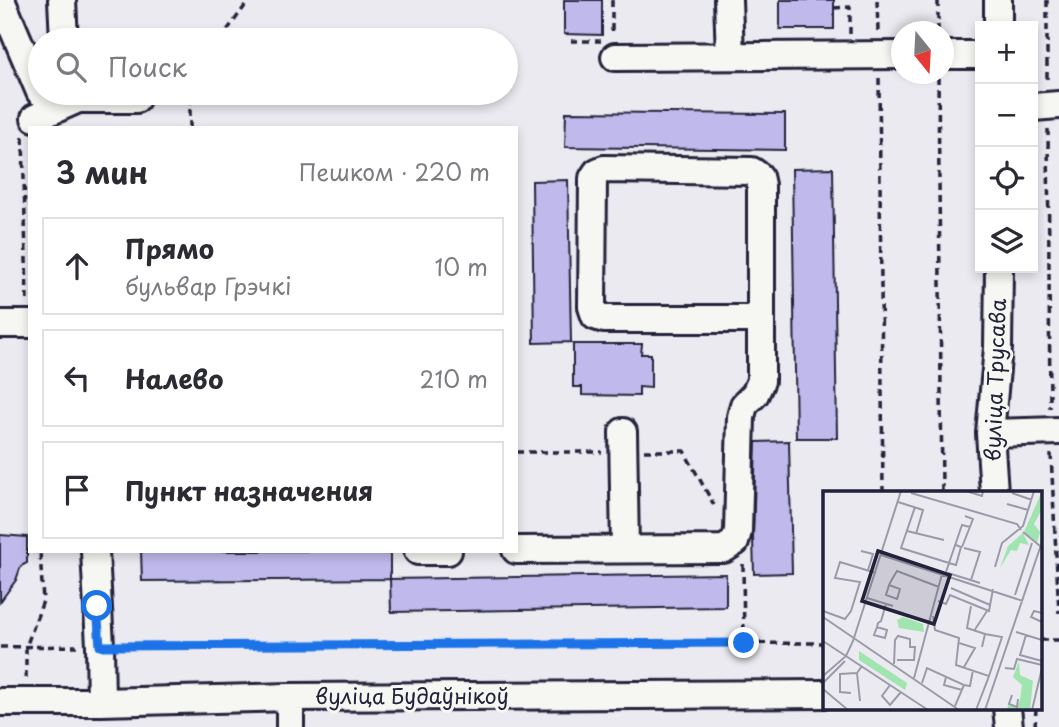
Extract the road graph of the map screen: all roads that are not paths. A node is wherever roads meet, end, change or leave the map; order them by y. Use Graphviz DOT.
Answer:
graph roads {
  1 [pos="1,0"];
  2 [pos="62,0"];
  3 [pos="727,0"];
  4 [pos="998,0"];
  5 [pos="998,21"];
  6 [pos="63,28"];
  7 [pos="890,55"];
  8 [pos="954,55"];
  9 [pos="975,55"];
  10 [pos="730,56"];
  11 [pos="615,57"];
  12 [pos="28,78"];
  13 [pos="999,273"];
  14 [pos="761,319"];
  15 [pos="0,324"];
  16 [pos="28,324"];
  17 [pos="1055,431"];
  18 [pos="990,433"];
  19 [pos="623,442"];
  20 [pos="994,491"];
  21 [pos="625,549"];
  22 [pos="518,550"];
  23 [pos="95,553"];
  24 [pos="823,694"];
  25 [pos="290,697"];
  26 [pos="0,702"];
  27 [pos="101,702"];
  28 [pos="290,727"];
  1 -- 12 [label="street"];
  2 -- 6 [label="street"];
  3 -- 10 [label="street"];
  4 -- 5 [label="street"];
  7 -- 10 [label="street"];
  8 -- 9 [label="street"];
  10 -- 11 [label="street"];
  13 -- 18 [label="street, вуліца Трусава"];
  14 -- 14 [label="street"];
  14 -- 21 [label="street"];
  15 -- 16 [label="street"];
  17 -- 18 [label="street"];
  18 -- 20 [label="street, вуліца Трусава"];
  19 -- 21 [label="street"];
  21 -- 22 [label="street"];
  23 -- 27 [label="street"];
  24 -- 25 [label="street, вуліца Будаўнікоў"];
  25 -- 27 [label="street, вуліца Будаўнікоў"];
  25 -- 28 [label="street"];
  26 -- 27 [label="street, вуліца Будаўнікоў"];
}
